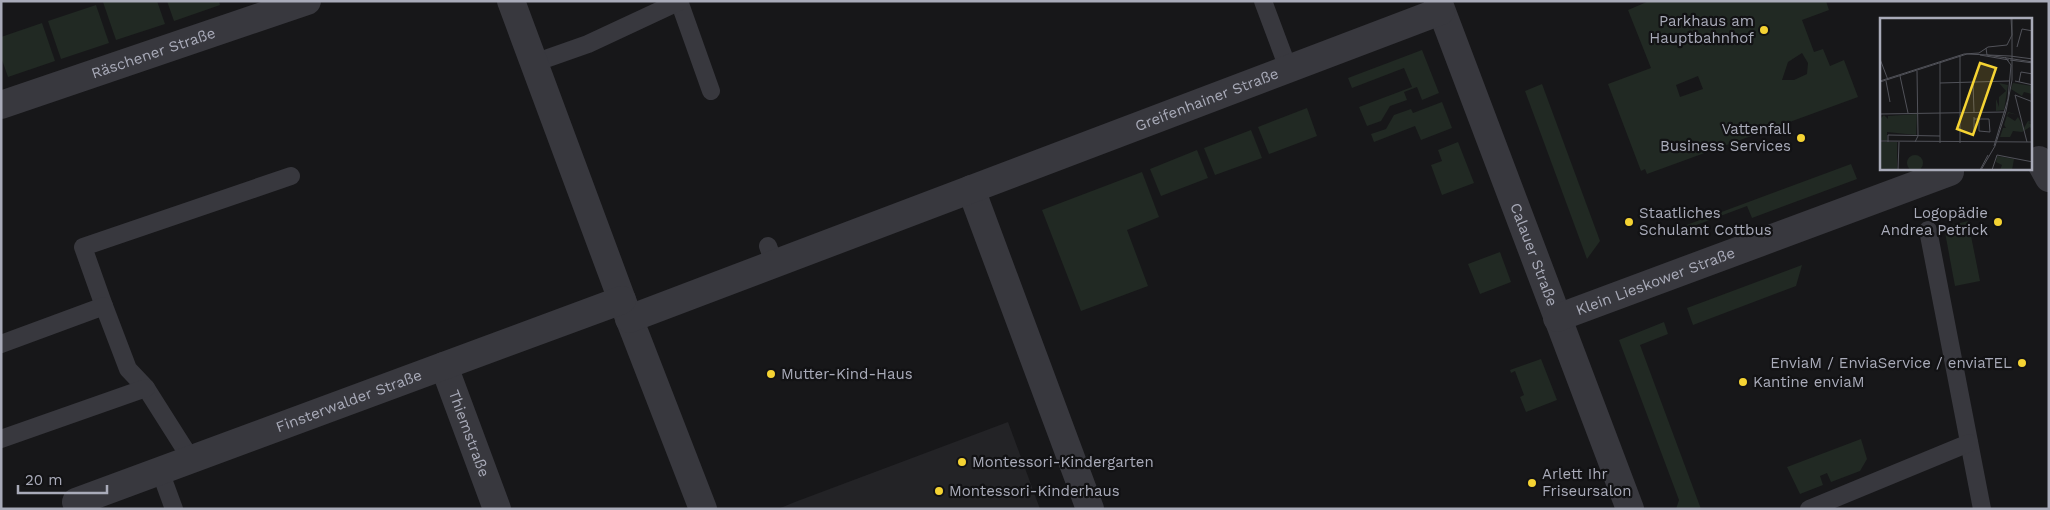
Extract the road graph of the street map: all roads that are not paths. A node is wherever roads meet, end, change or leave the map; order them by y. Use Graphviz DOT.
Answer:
graph roads {
  1 [pos="307,1"];
  2 [pos="511,1"];
  3 [pos="679,1"];
  4 [pos="1263,1"];
  5 [pos="1440,6"];
  6 [pos="534,63"];
  7 [pos="1288,68"];
  8 [pos="711,91"];
  9 [pos="1,105"];
  10 [pos="1950,172"];
  11 [pos="291,176"];
  12 [pos="970,189"];
  13 [pos="1928,230"];
  14 [pos="104,306"];
  15 [pos="626,310"];
  16 [pos="1557,318"];
  17 [pos="1,344"];
  18 [pos="444,366"];
  19 [pos="146,388"];
  20 [pos="1,439"];
  21 [pos="1969,443"];
  22 [pos="191,459"];
  23 [pos="160,471"];
  24 [pos="76,502"];
  25 [pos="489,506"];
  26 [pos="174,509"];
  27 [pos="703,509"];
  28 [pos="1090,509"];
  29 [pos="1630,509"];
  30 [pos="1808,509"];
  31 [pos="1982,509"];
  1 -- 9 [label="street, Räschener Straße"];
  2 -- 6 [label="street"];
  3 -- 6 [label="lane"];
  3 -- 8 [label="lane"];
  4 -- 7 [label="lane"];
  5 -- 7 [label="street, Greifenhainer Straße"];
  5 -- 16 [label="street, Calauer Straße"];
  6 -- 15 [label="street"];
  7 -- 12 [label="street, Greifenhainer Straße"];
  10 -- 16 [label="street, Klein Lieskower Straße"];
  11 -- 14 [label="lane"];
  12 -- 15 [label="street, Greifenhainer Straße"];
  12 -- 28 [label="street"];
  13 -- 21 [label="lane"];
  14 -- 17 [label="lane"];
  14 -- 19 [label="lane"];
  15 -- 18 [label="street, Finsterwalder Straße"];
  15 -- 27 [label="street"];
  16 -- 29 [label="street, Calauer Straße"];
  18 -- 22 [label="street, Finsterwalder Straße"];
  18 -- 25 [label="street, Thiemstraße"];
  19 -- 20 [label="lane"];
  19 -- 22 [label="lane"];
  21 -- 30 [label="lane"];
  21 -- 31 [label="lane"];
  22 -- 23 [label="street, Finsterwalder Straße"];
  23 -- 24 [label="street, Finsterwalder Straße"];
  23 -- 26 [label="lane"];
}
